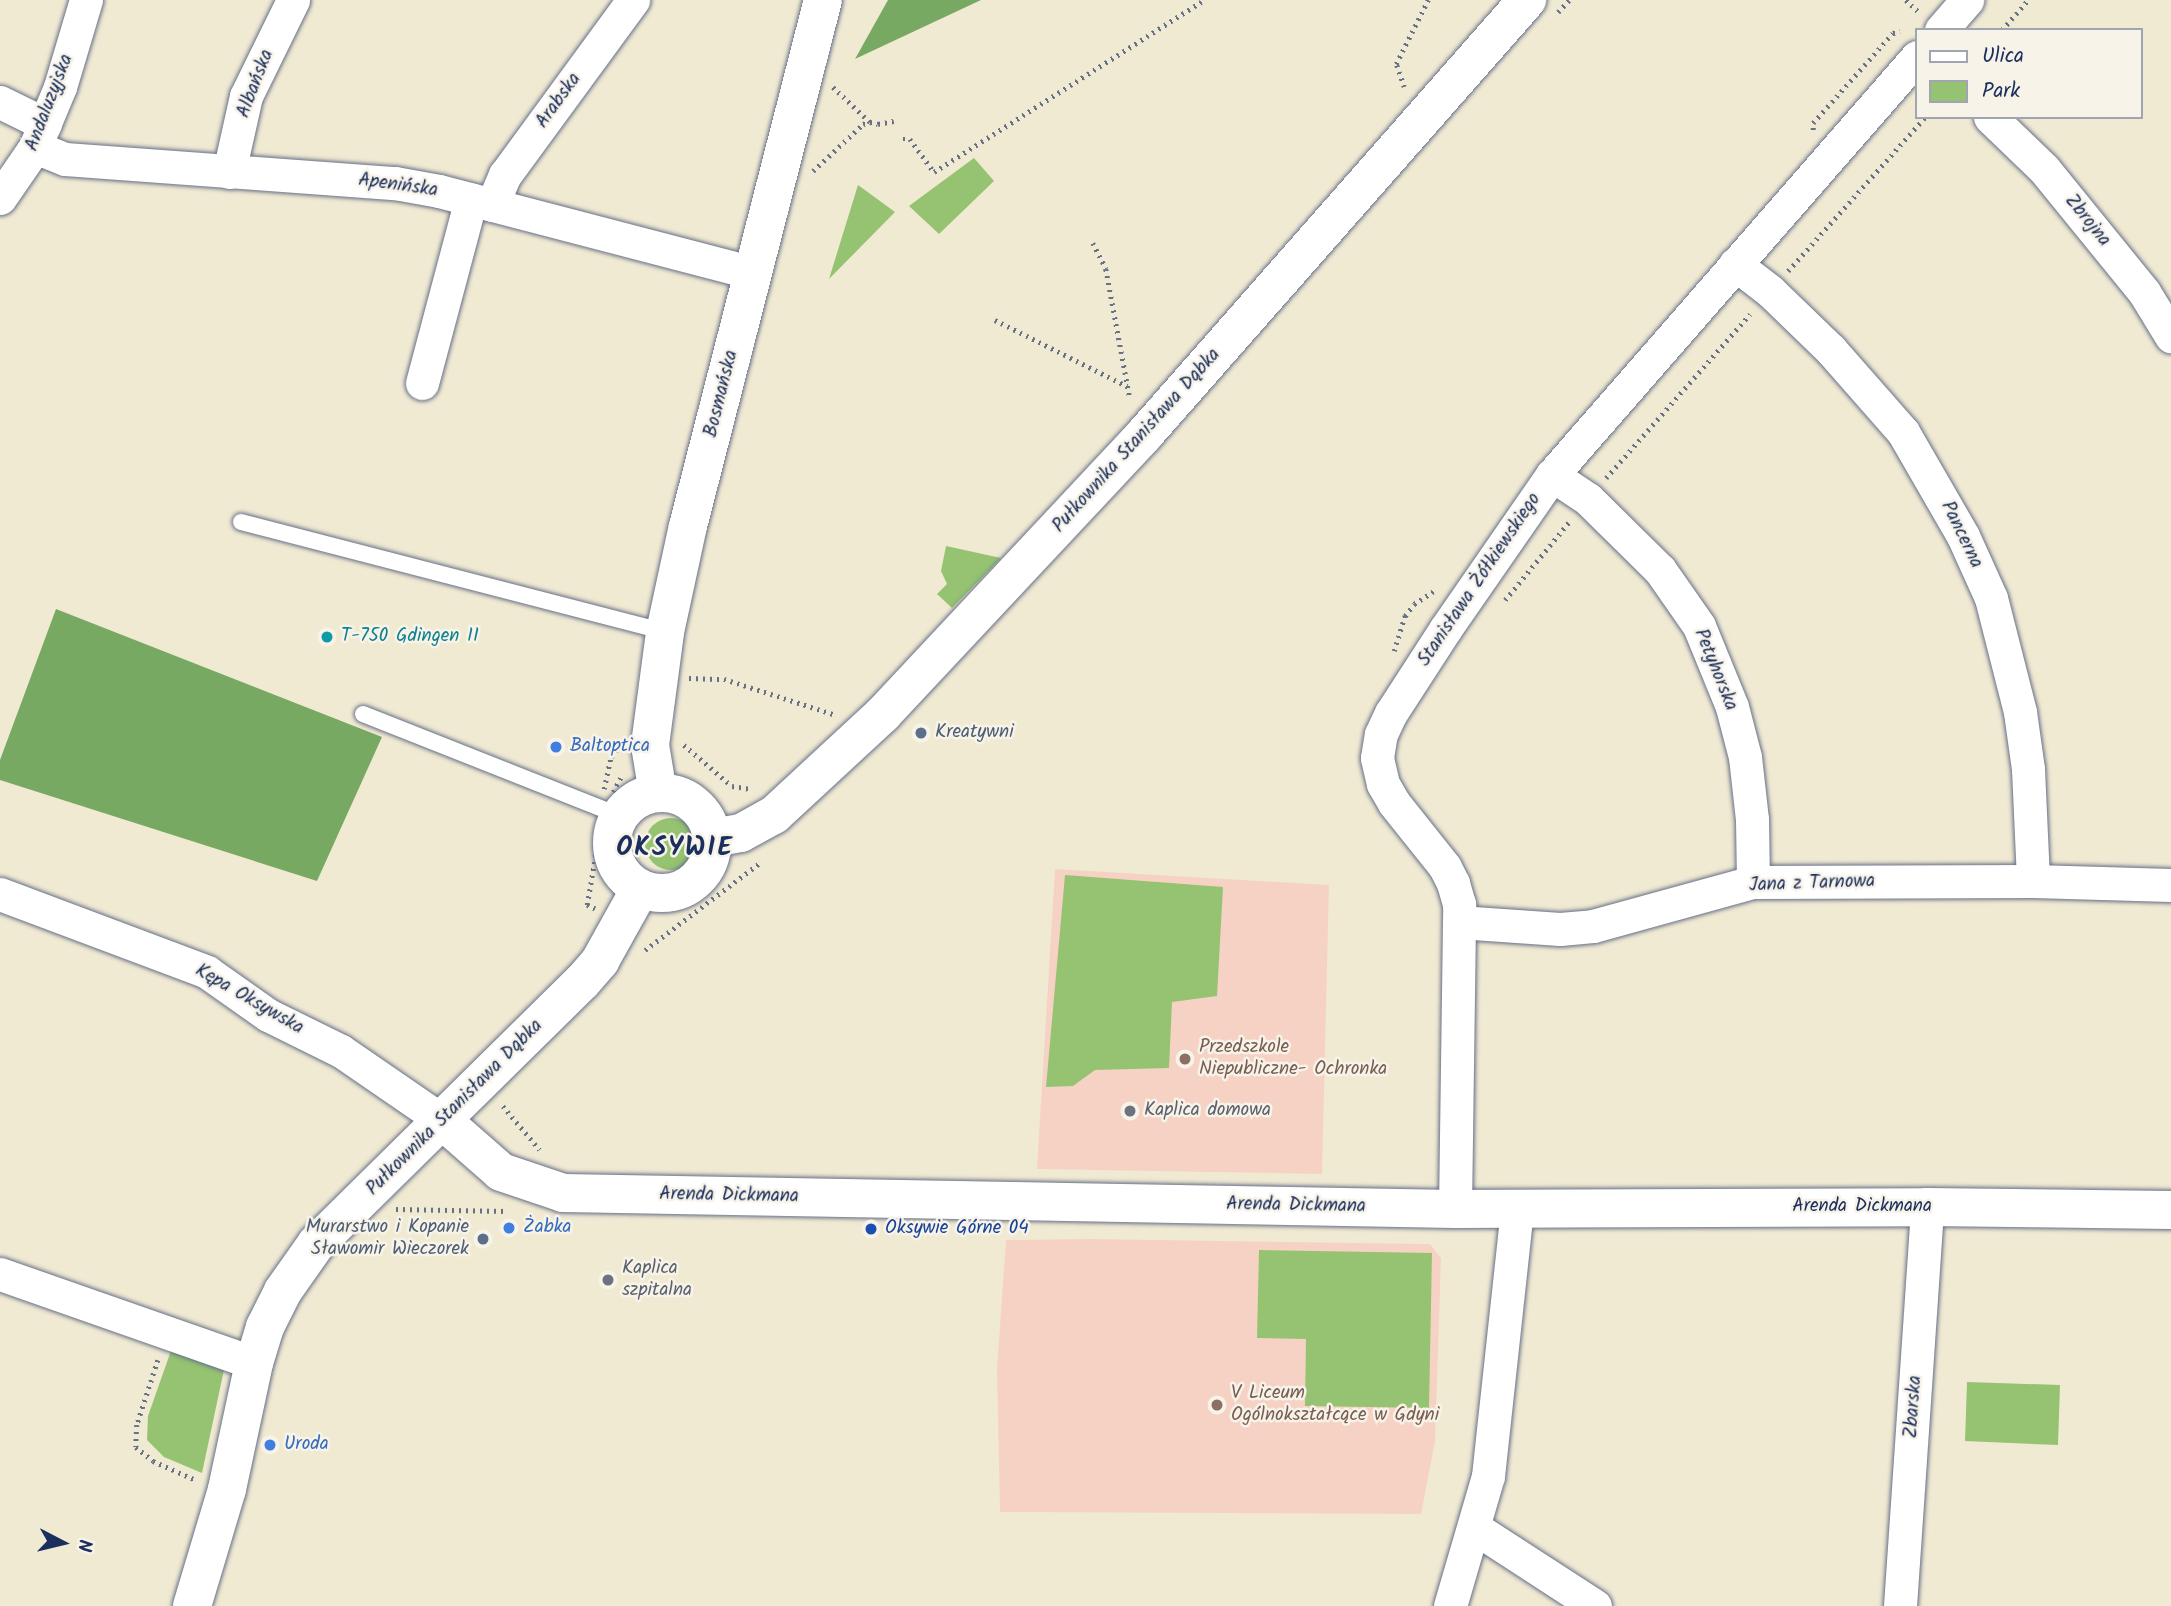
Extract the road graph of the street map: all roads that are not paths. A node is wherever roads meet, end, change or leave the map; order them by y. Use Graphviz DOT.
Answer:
graph roads {
  1 [pos="86,0"];
  2 [pos="293,0"];
  3 [pos="633,0"];
  4 [pos="1527,0"];
  5 [pos="1967,0"];
  6 [pos="820,1"];
  7 [pos="1943,28"];
  8 [pos="1911,43"];
  9 [pos="0,102"];
  10 [pos="1992,119"];
  11 [pos="40,135"];
  12 [pos="229,172"];
  13 [pos="0,198"];
  14 [pos="481,202"];
  15 [pos="1735,264"];
  16 [pos="753,273"];
  17 [pos="2171,336"];
  18 [pos="422,383"];
  19 [pos="1552,475"];
  20 [pos="241,522"];
  21 [pos="666,632"];
  22 [pos="363,714"];
  23 [pos="658,793"];
  24 [pos="612,813"];
  25 [pos="712,838"];
  26 [pos="2033,881"];
  27 [pos="1754,882"];
  28 [pos="2171,885"];
  29 [pos="640,889"];
  30 [pos="0,894"];
  31 [pos="1459,922"];
  32 [pos="443,1121"];
  33 [pos="1927,1207"];
  34 [pos="1517,1208"];
  35 [pos="1455,1209"];
  36 [pos="2171,1210"];
  37 [pos="0,1274"];
  38 [pos="254,1363"];
  39 [pos="1475,1528"];
  40 [pos="192,1606"];
  41 [pos="1450,1606"];
  42 [pos="1595,1606"];
  43 [pos="1900,1606"];
  1 -- 11 [label="street, Andaluzyjska"];
  2 -- 12 [label="street, Albańska"];
  3 -- 14 [label="street, Arabska"];
  4 -- 25 [label="street, Pułkownika Stanisława Dąbka"];
  5 -- 7 [label="street"];
  6 -- 16 [label="street, Bosmańska"];
  8 -- 15 [label="street, Stanisława Żółkiewskiego"];
  9 -- 11 [label="street, Apenińska"];
  10 -- 17 [label="street, Zbrojna"];
  11 -- 12 [label="street, Apenińska"];
  11 -- 13 [label="street, Andaluzyjska"];
  12 -- 14 [label="street, Apenińska"];
  14 -- 16 [label="street, Apenińska"];
  14 -- 18 [label="street, Arabska"];
  15 -- 19 [label="street, Stanisława Żółkiewskiego"];
  15 -- 26 [label="street, Pancerna"];
  16 -- 21 [label="street, Bosmańska"];
  19 -- 27 [label="street, Petyhorska"];
  19 -- 31 [label="street, Stanisława Żółkiewskiego"];
  20 -- 21 [label="lane"];
  21 -- 23 [label="street, Bosmańska"];
  22 -- 24 [label="lane"];
  23 -- 24 [label="street"];
  23 -- 25 [label="street"];
  24 -- 29 [label="street"];
  25 -- 29 [label="street"];
  26 -- 27 [label="street, Jana z Tarnowa"];
  26 -- 28 [label="street, Jana z Tarnowa"];
  27 -- 31 [label="street, Jana z Tarnowa"];
  29 -- 32 [label="street, Pułkownika Stanisława Dąbka"];
  30 -- 32 [label="street, Kępa Oksywska"];
  31 -- 35 [label="street, Stanisława Żółkiewskiego"];
  32 -- 35 [label="street, Arenda Dickmana"];
  32 -- 38 [label="street, Pułkownika Stanisława Dąbka"];
  33 -- 34 [label="street, Arenda Dickmana"];
  33 -- 36 [label="street, Arenda Dickmana"];
  33 -- 43 [label="street, Zbarska"];
  34 -- 35 [label="street, Arenda Dickmana"];
  34 -- 39 [label="street"];
  37 -- 38 [label="street"];
  38 -- 40 [label="street, Pułkownika Stanisława Dąbka"];
  39 -- 41 [label="street"];
  39 -- 42 [label="street"];
}
